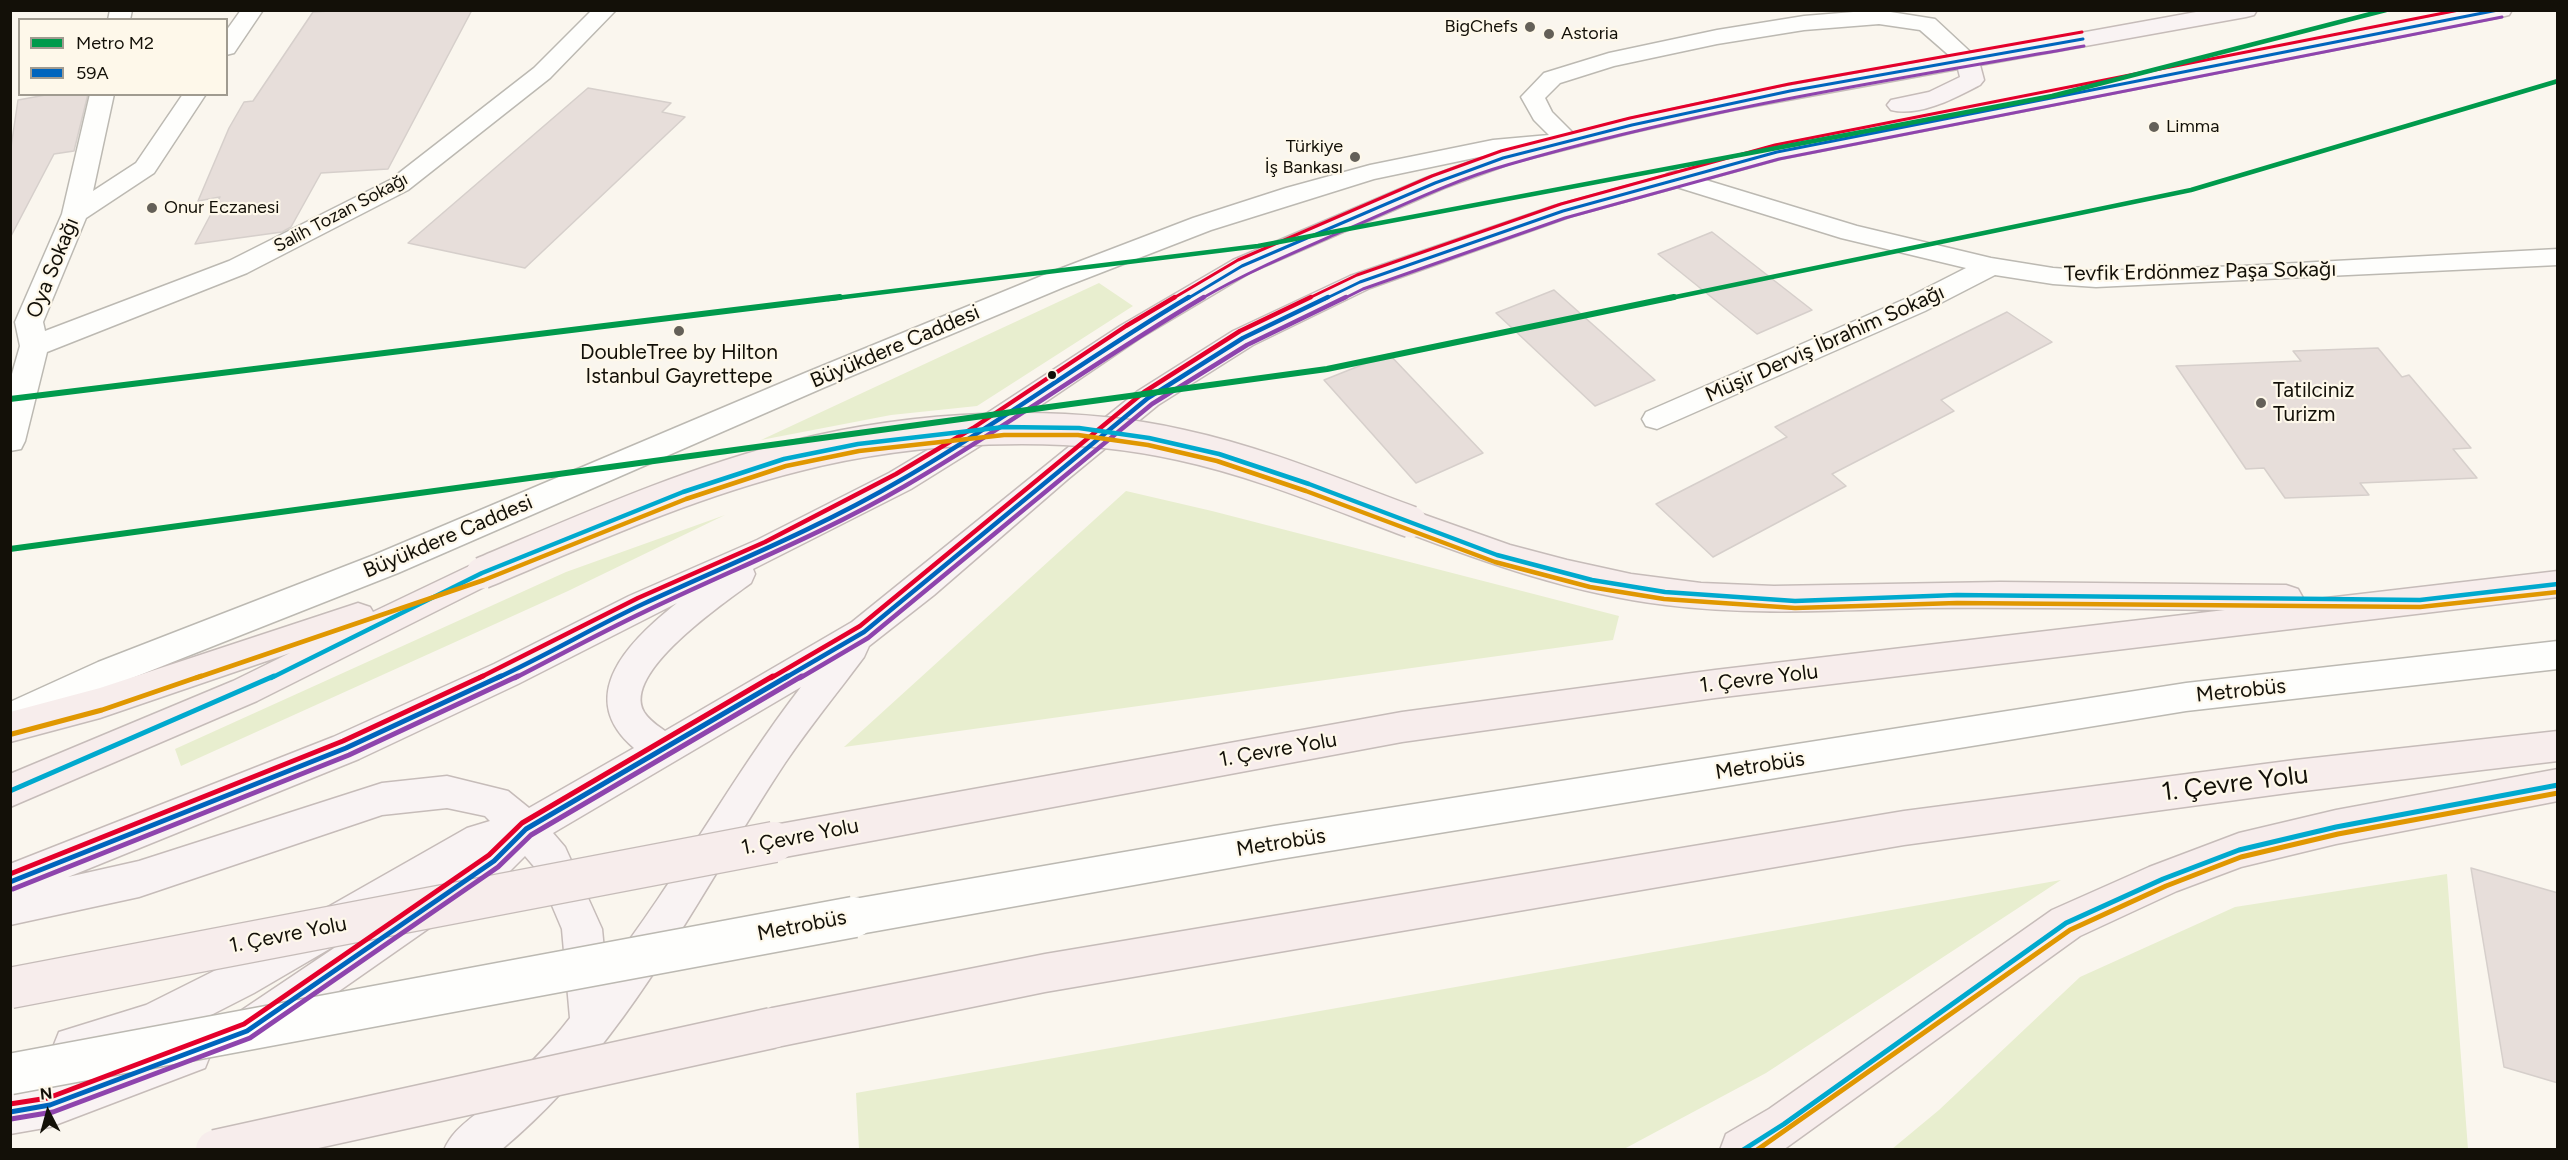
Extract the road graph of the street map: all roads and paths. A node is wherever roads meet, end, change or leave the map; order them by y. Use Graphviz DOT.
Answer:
graph roads {
  1 [pos="252,10"];
  2 [pos="605,10"];
  3 [pos="2246,10"];
  4 [pos="2500,10"];
  5 [pos="228,45"];
  6 [pos="1967,59"];
  7 [pos="102,96"];
  8 [pos="194,96"];
  9 [pos="1569,141"];
  10 [pos="1777,152"];
  11 [pos="1676,178"];
  12 [pos="75,214"];
  13 [pos="2558,257"];
  14 [pos="1991,266"];
  15 [pos="25,332"];
  16 [pos="1658,419"];
  17 [pos="10,441"];
  18 [pos="768,549"];
  19 [pos="482,573"];
  20 [pos="2558,584"];
  21 [pos="2420,600"];
  22 [pos="864,632"];
  23 [pos="2558,655"];
  24 [pos="10,719"];
  25 [pos="10,727"];
  26 [pos="2558,746"];
  27 [pos="662,750"];
  28 [pos="2558,785"];
  29 [pos="10,791"];
  30 [pos="526,829"];
  31 [pos="10,882"];
  32 [pos="10,907"];
  33 [pos="10,988"];
  34 [pos="591,1023"];
  35 [pos="10,1065"];
  36 [pos="10,1074"];
  37 [pos="10,1112"];
  38 [pos="216,1149"];
  39 [pos="465,1149"];
  40 [pos="1742,1149"];
  1 -- 5 [label="street"];
  2 -- 15 [label="street, Salih Tozan Sokağı"];
  3 -- 6 [label="main road, Büyükdere Caddesi"];
  4 -- 10 [label="main road"];
  6 -- 9 [label="main road, Büyükdere Caddesi"];
  6 -- 9 [label="street"];
  6 -- 10 [label="main road"];
  7 -- 12 [label="street, Oya Sokağı"];
  8 -- 12 [label="street"];
  9 -- 18 [label="main road, Büyükdere Caddesi"];
  9 -- 24 [label="street, Büyükdere Caddesi"];
  10 -- 11 [label="main road"];
  11 -- 14 [label="street, Tevfik Erdönmez Paşa Sokağı"];
  11 -- 22 [label="main road"];
  12 -- 15 [label="street, Oya Sokağı"];
  13 -- 14 [label="street, Tevfik Erdönmez Paşa Sokağı"];
  14 -- 16 [label="street, Müşir Derviş İbrahim Sokağı"];
  15 -- 17 [label="street, Oya Sokağı"];
  18 -- 27 [label="main road"];
  18 -- 31 [label="main road, Büyükdere Caddesi"];
  19 -- 21 [label="highway, bridge"];
  19 -- 25 [label="highway"];
  19 -- 29 [label="highway"];
  20 -- 21 [label="highway, 1. Çevre Yolu"];
  21 -- 33 [label="highway, 1. Çevre Yolu, bridge"];
  22 -- 27 [label="main road"];
  22 -- 34 [label="main road"];
  23 -- 36 [label="street, Metrobüs, bridge"];
  26 -- 38 [label="highway, 1. Çevre Yolu, bridge"];
  27 -- 30 [label="main road"];
  28 -- 40 [label="highway"];
  30 -- 32 [label="main road"];
  30 -- 34 [label="main road"];
  30 -- 35 [label="main road"];
  30 -- 37 [label="main road"];
  34 -- 39 [label="main road"];
}
